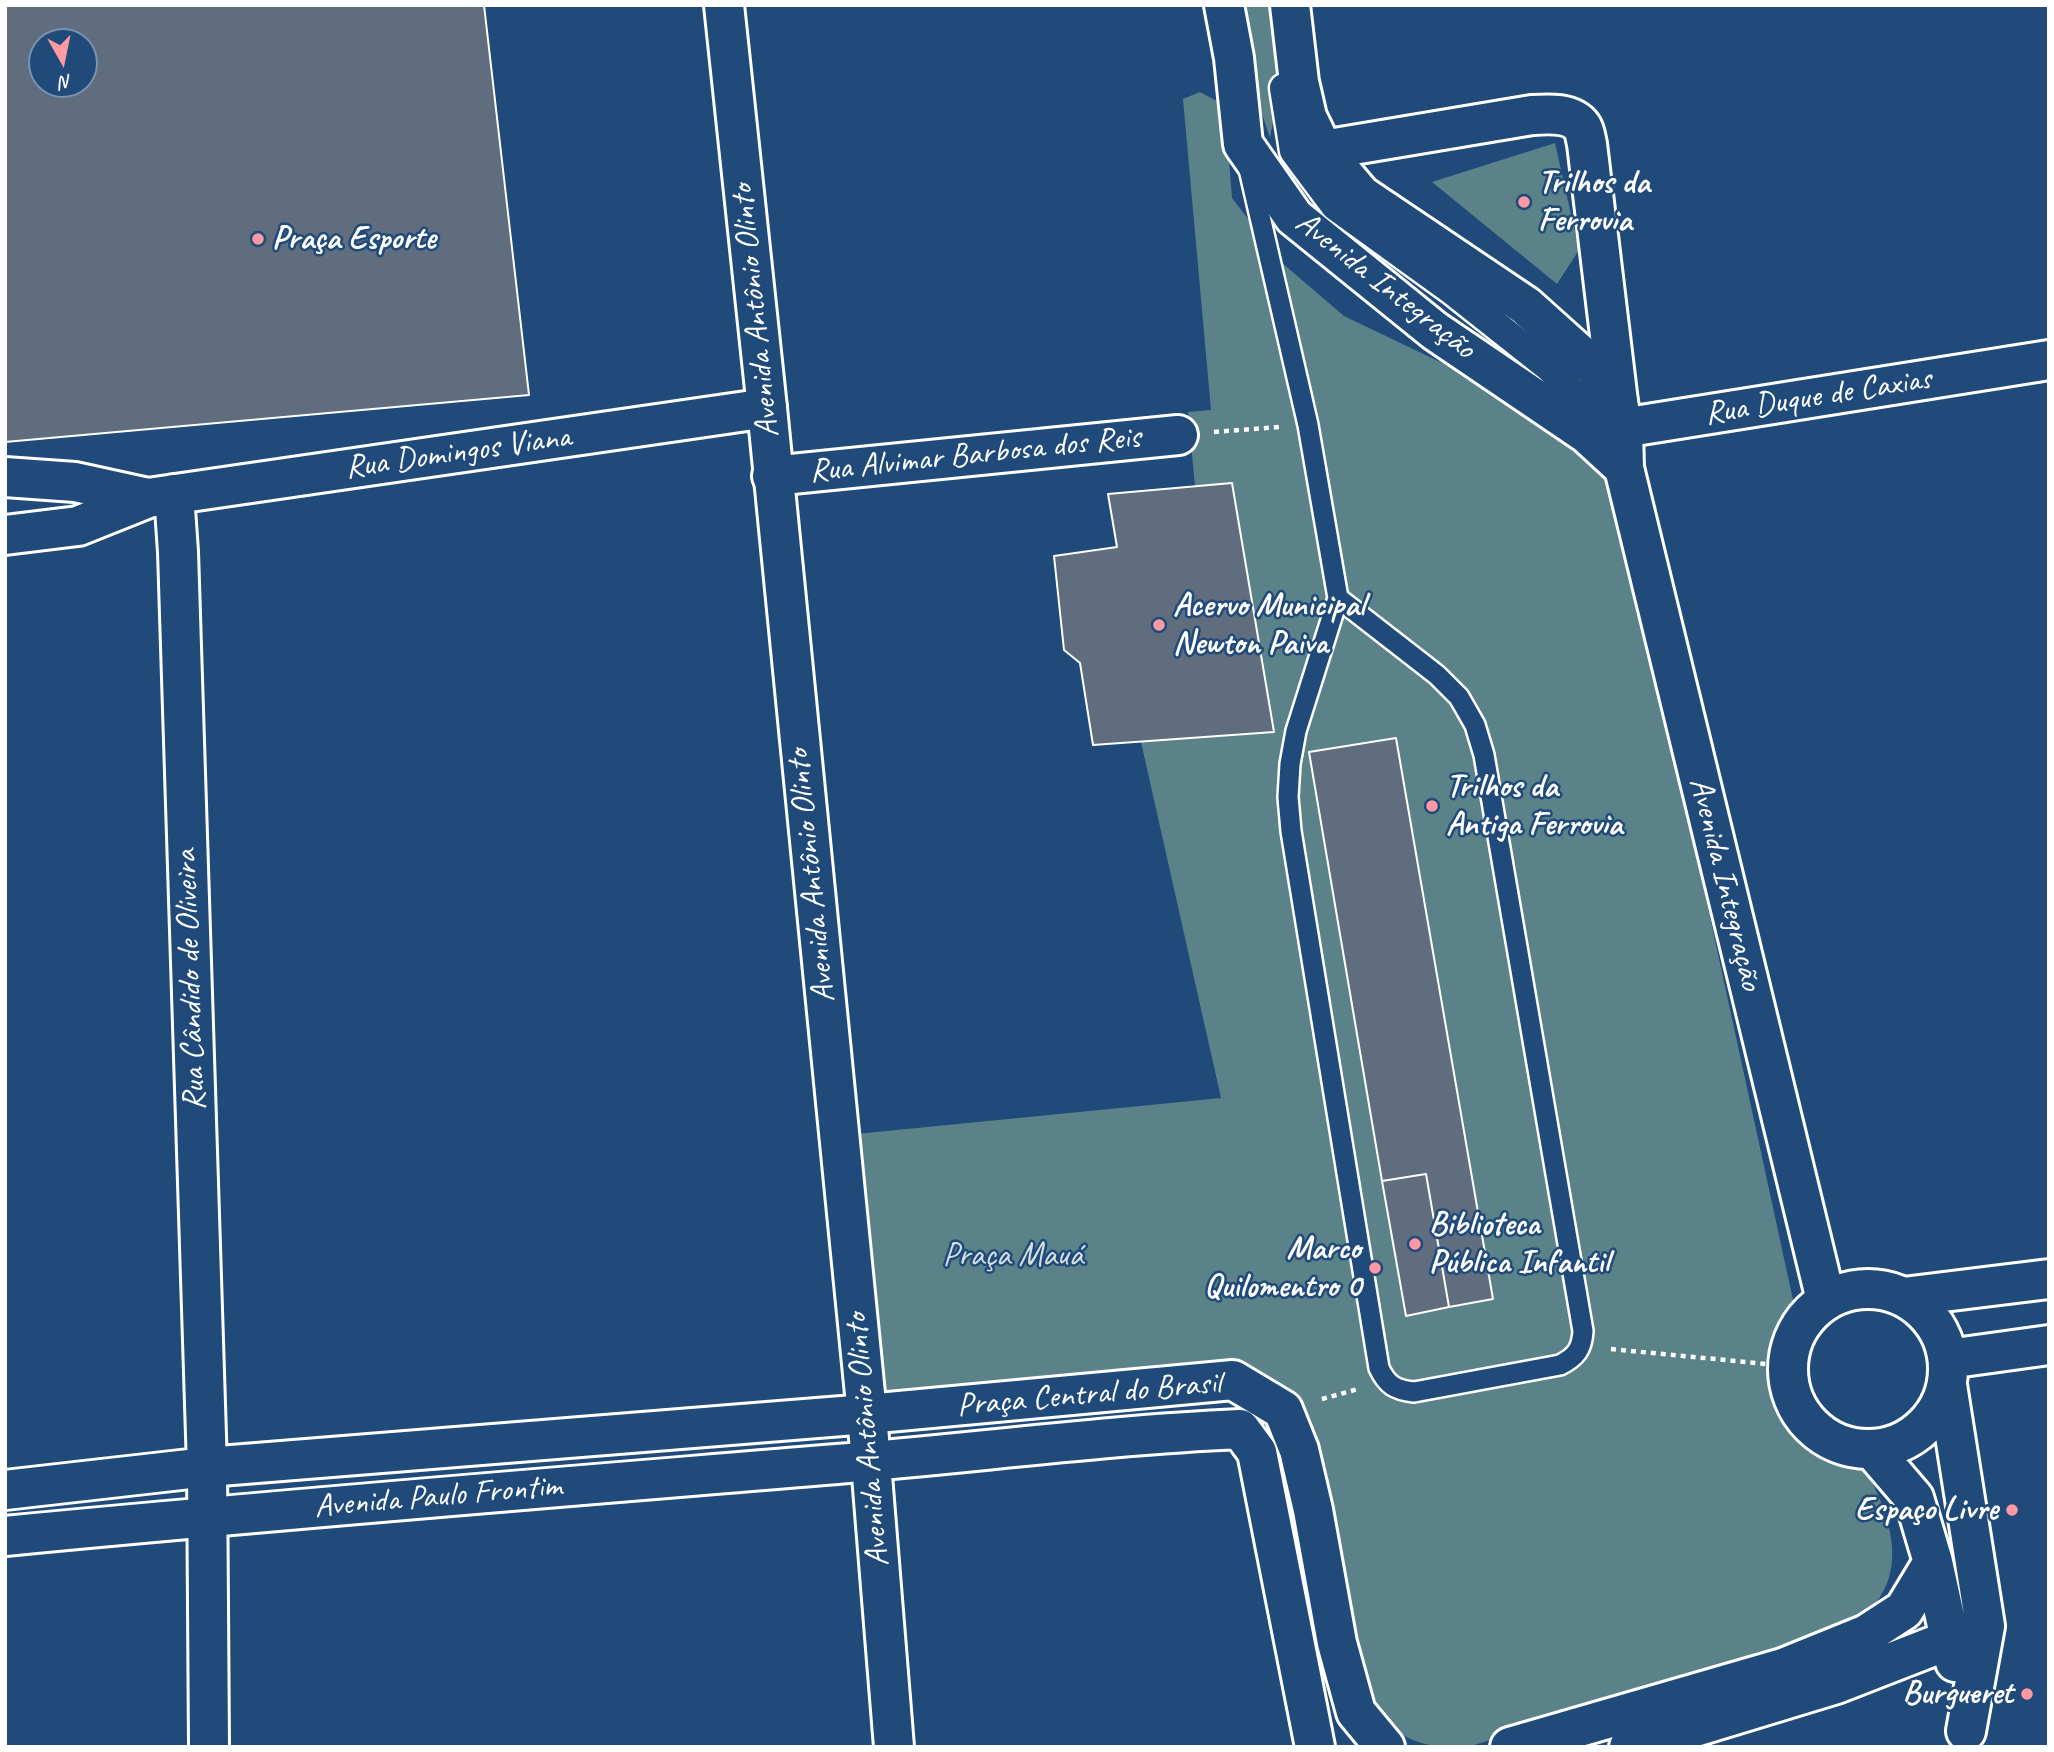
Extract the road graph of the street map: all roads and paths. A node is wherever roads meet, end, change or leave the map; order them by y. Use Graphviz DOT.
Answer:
graph roads {
  1 [pos="724,5"];
  2 [pos="1224,5"];
  3 [pos="1271,5"];
  4 [pos="1290,5"];
  5 [pos="1243,144"];
  6 [pos="1323,150"];
  7 [pos="2049,360"];
  8 [pos="767,408"];
  9 [pos="1609,424"];
  10 [pos="1308,425"];
  11 [pos="1178,435"];
  12 [pos="772,476"];
  13 [pos="5,477"];
  14 [pos="161,496"];
  15 [pos="5,535"];
  16 [pos="1338,597"];
  17 [pos="2049,1279"];
  18 [pos="1903,1297"];
  19 [pos="1826,1300"];
  20 [pos="2049,1345"];
  21 [pos="1582,1346"];
  22 [pos="1787,1366"];
  23 [pos="1947,1372"];
  24 [pos="1385,1381"];
  25 [pos="1283,1410"];
  26 [pos="867,1414"];
  27 [pos="1872,1449"];
  28 [pos="871,1462"];
  29 [pos="207,1467"];
  30 [pos="5,1490"];
  31 [pos="208,1516"];
  32 [pos="5,1536"];
  33 [pos="1933,1562"];
  34 [pos="1968,1633"];
  35 [pos="1967,1739"];
  36 [pos="209,1747"];
  37 [pos="894,1747"];
  38 [pos="1315,1747"];
  39 [pos="1385,1747"];
  40 [pos="1510,1747"];
  41 [pos="1629,1747"];
  1 -- 8 [label="street, Avenida Antônio Olinto"];
  2 -- 5 [label="street, Avenida Integração"];
  3 -- 9 [label="street"];
  4 -- 6 [label="street, Avenida Integração"];
  5 -- 9 [label="street, Avenida Integração"];
  5 -- 10 [label="lane"];
  6 -- 9 [label="street, Avenida Integração"];
  6 -- 9 [label="street, Avenida Integração"];
  7 -- 9 [label="street, Rua Duque de Caxias"];
  8 -- 12 [label="street, Avenida Antônio Olinto"];
  8 -- 14 [label="street, Rua Domingos Viana"];
  9 -- 19 [label="street, Avenida Integração"];
  10 -- 11 [label="path"];
  10 -- 16 [label="lane"];
  11 -- 12 [label="street, Rua Alvimar Barbosa dos Reis"];
  12 -- 26 [label="street, Avenida Antônio Olinto"];
  13 -- 14 [label="street, Rua Domingos Viana"];
  14 -- 15 [label="street, Rua Domingos Viana"];
  14 -- 29 [label="street, Rua Cândido de Oliveira"];
  16 -- 21 [label="lane"];
  16 -- 24 [label="lane"];
  17 -- 18 [label="street"];
  18 -- 19 [label="street"];
  18 -- 23 [label="street"];
  19 -- 22 [label="street"];
  20 -- 23 [label="street"];
  21 -- 22 [label="path"];
  21 -- 24 [label="lane"];
  22 -- 27 [label="street"];
  23 -- 27 [label="street"];
  23 -- 34 [label="street"];
  24 -- 25 [label="path"];
  25 -- 26 [label="street, Praça Central do Brasil"];
  25 -- 39 [label="street"];
  26 -- 28 [label="street, Avenida Antônio Olinto"];
  26 -- 29 [label="street, Avenida Paulo Frontim"];
  27 -- 33 [label="street"];
  28 -- 31 [label="street, Avenida Paulo Frontim"];
  28 -- 37 [label="street, Avenida Antônio Olinto"];
  28 -- 38 [label="street, Praça Central do Brasil"];
  29 -- 30 [label="street, Avenida Paulo Frontim"];
  29 -- 31 [label="street, Rua Cândido de Oliveira"];
  31 -- 32 [label="street, Avenida Paulo Frontim"];
  31 -- 36 [label="street, Rua Cândido de Oliveira"];
  33 -- 34 [label="street"];
  33 -- 40 [label="street"];
  34 -- 35 [label="street"];
  34 -- 41 [label="street"];
}
